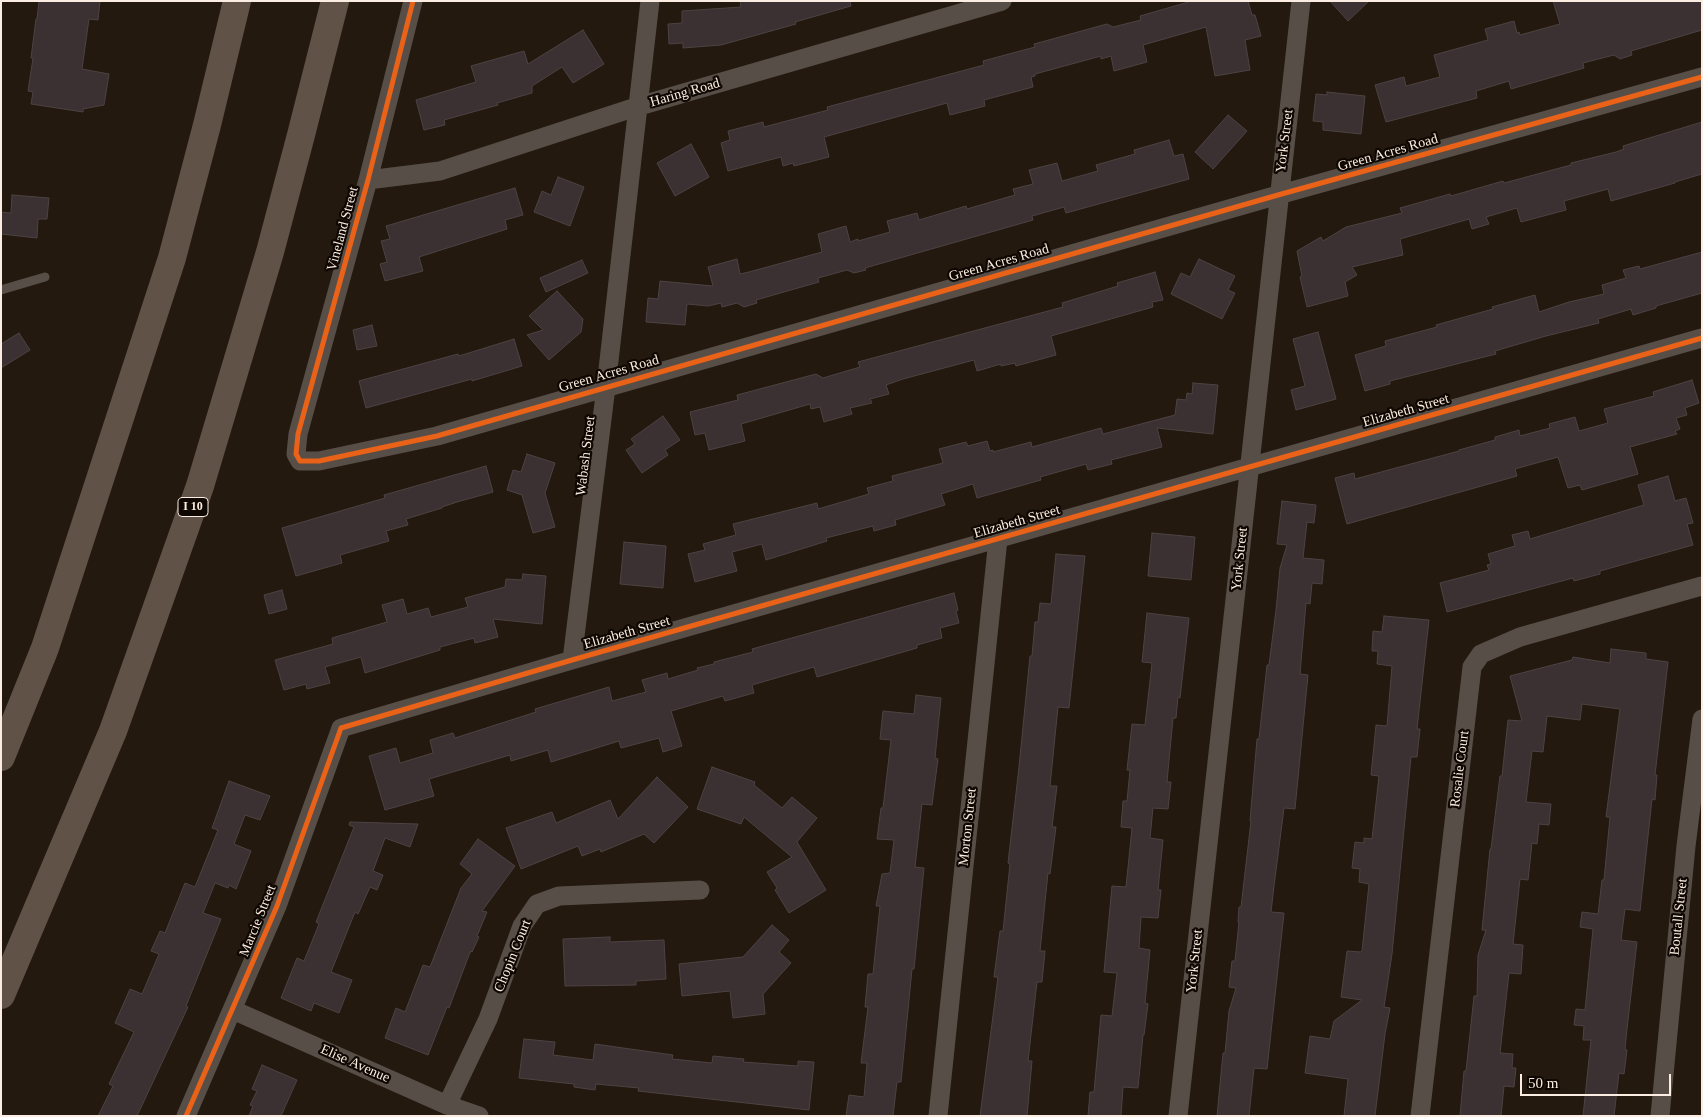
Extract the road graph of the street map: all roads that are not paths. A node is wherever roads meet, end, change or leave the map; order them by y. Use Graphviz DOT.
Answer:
graph roads {
  1 [pos="237,1"];
  2 [pos="335,1"];
  3 [pos="413,1"];
  4 [pos="650,1"];
  5 [pos="1002,1"];
  6 [pos="1301,1"];
  7 [pos="1702,77"];
  8 [pos="639,106"];
  9 [pos="368,180"];
  10 [pos="1278,196"];
  11 [pos="45,277"];
  12 [pos="1,290"];
  13 [pos="1702,338"];
  14 [pos="606,387"];
  15 [pos="300,461"];
  16 [pos="1250,467"];
  17 [pos="998,539"];
  18 [pos="1702,586"];
  19 [pos="572,660"];
  20 [pos="1702,719"];
  21 [pos="339,730"];
  22 [pos="1,757"];
  23 [pos="700,890"];
  24 [pos="1,995"];
  25 [pos="233,1010"];
  26 [pos="448,1105"];
  27 [pos="186,1116"];
  28 [pos="478,1116"];
  29 [pos="938,1116"];
  30 [pos="1178,1116"];
  31 [pos="1420,1116"];
  32 [pos="1660,1116"];
  1 -- 22 [label="highway"];
  2 -- 24 [label="highway, I 10"];
  3 -- 9 [label="street, Vineland Street"];
  4 -- 8 [label="street, Wabash Street"];
  5 -- 8 [label="street, Haring Road"];
  6 -- 10 [label="street, York Street"];
  7 -- 10 [label="street, Green Acres Road"];
  8 -- 9 [label="street, Haring Road"];
  8 -- 14 [label="street, Wabash Street"];
  9 -- 15 [label="street, Vineland Street"];
  10 -- 14 [label="street, Green Acres Road"];
  10 -- 16 [label="street, York Street"];
  11 -- 12 [label="lane"];
  13 -- 16 [label="street, Elizabeth Street"];
  14 -- 15 [label="street, Green Acres Road"];
  14 -- 19 [label="street, Wabash Street"];
  16 -- 17 [label="street, Elizabeth Street"];
  16 -- 30 [label="street, York Street"];
  17 -- 19 [label="street, Elizabeth Street"];
  17 -- 29 [label="street, Morton Street"];
  18 -- 31 [label="street, Rosalie Court"];
  19 -- 21 [label="street, Elizabeth Street"];
  20 -- 32 [label="street, Boutall Street"];
  21 -- 25 [label="street, Marcie Street"];
  23 -- 26 [label="street, Chopin Court"];
  25 -- 26 [label="street, Elise Avenue"];
  25 -- 27 [label="street, Marcie Street"];
  26 -- 28 [label="street, Elise Avenue"];
}
